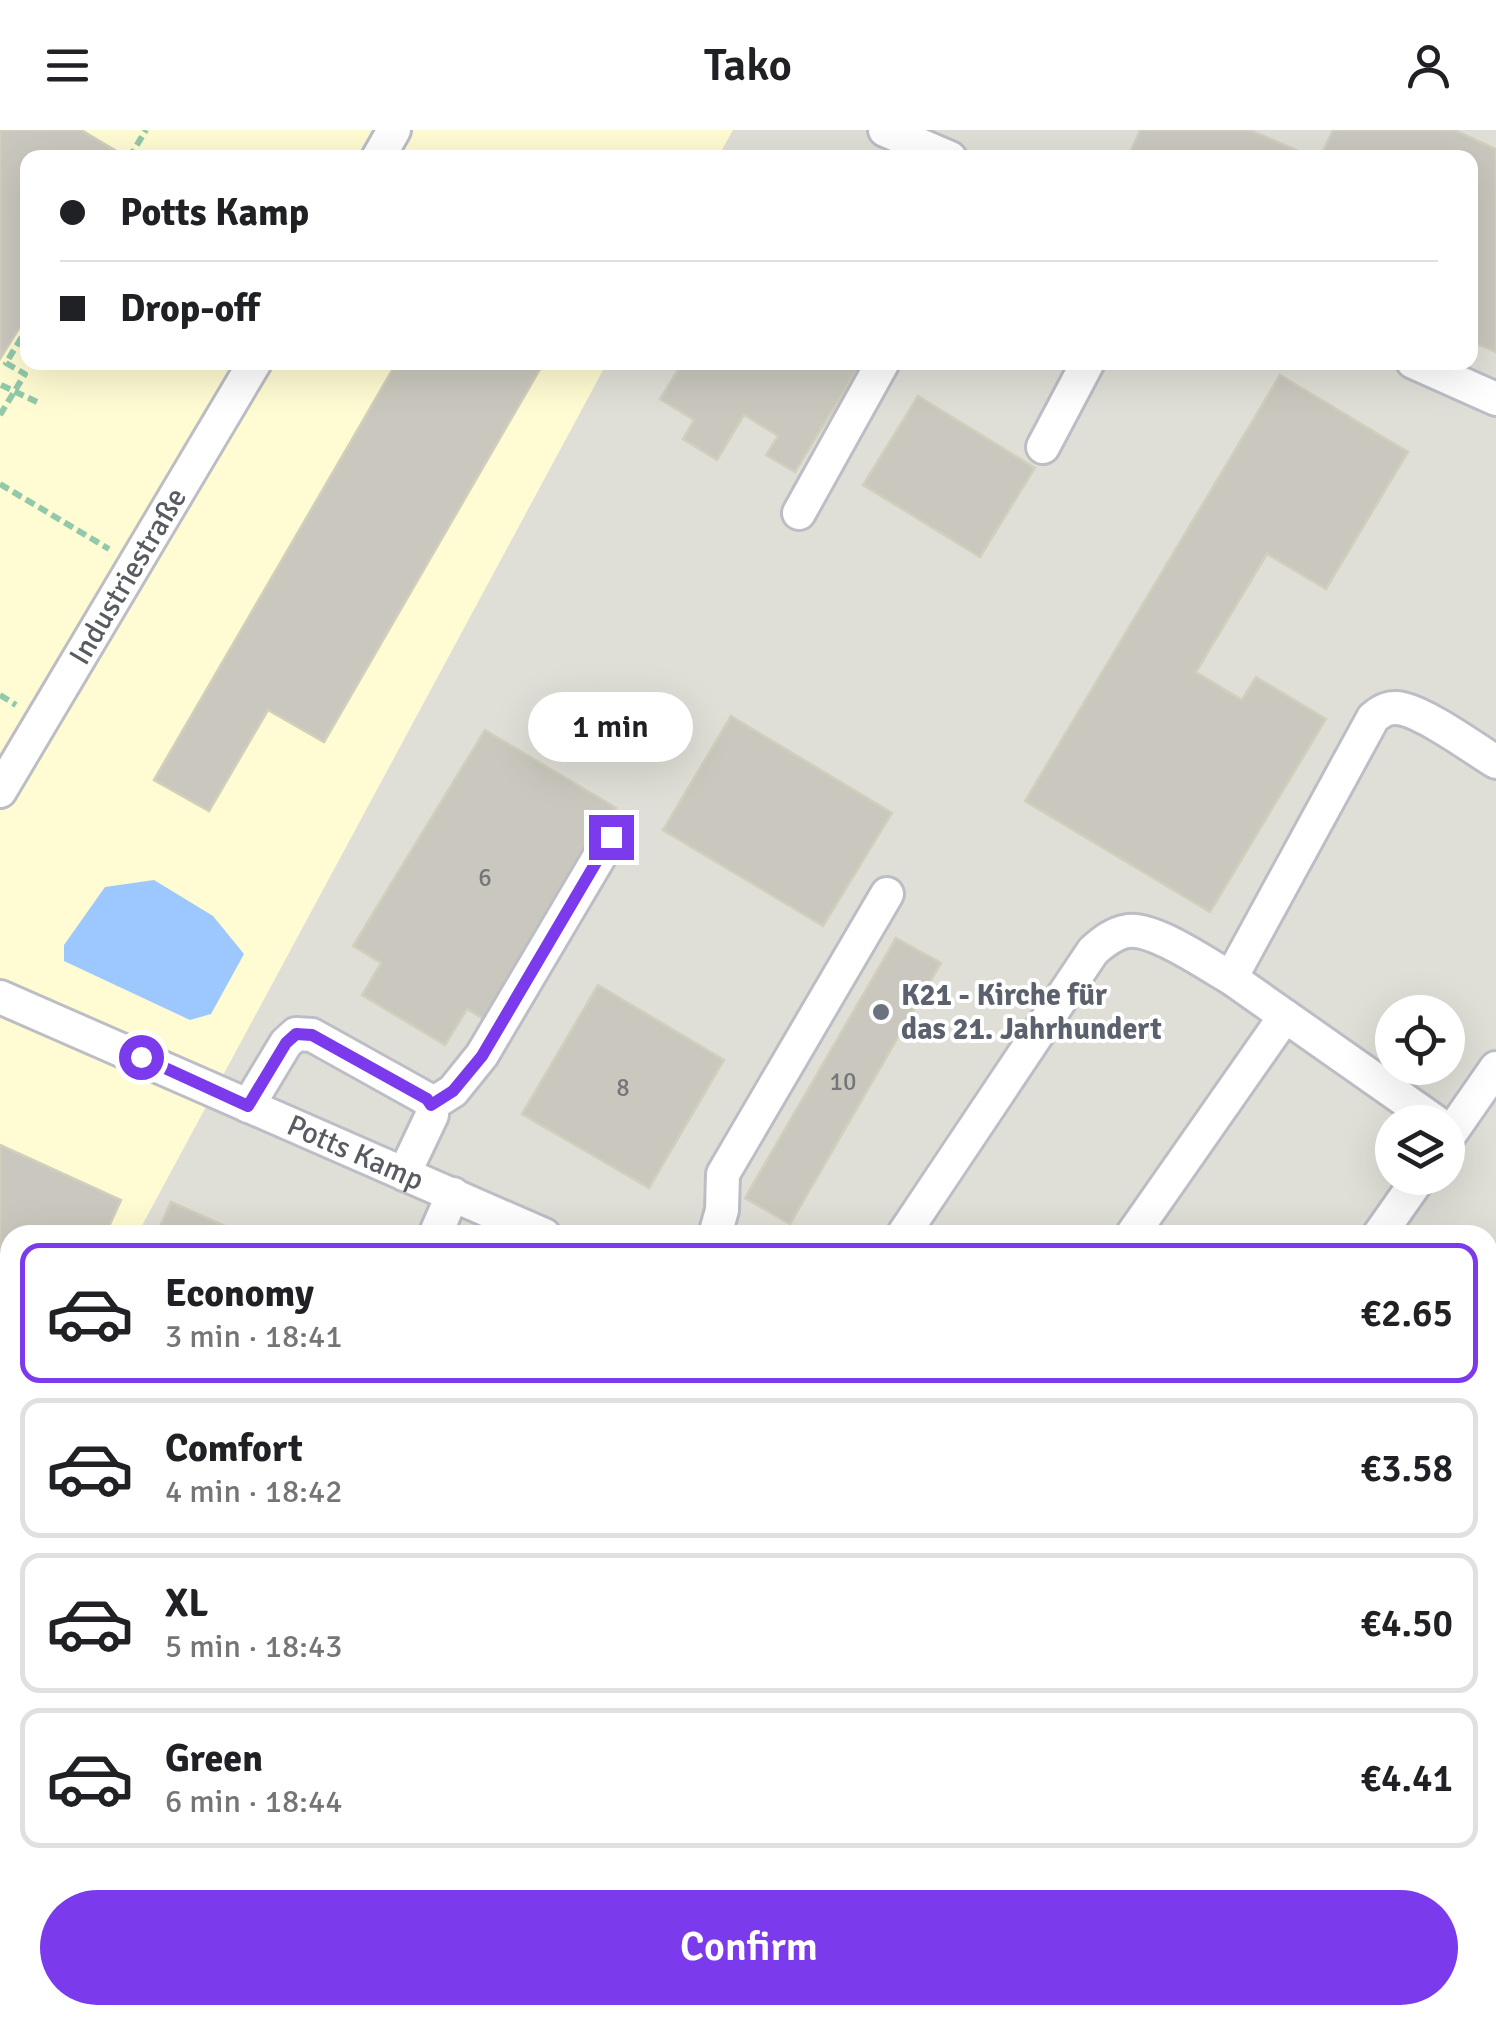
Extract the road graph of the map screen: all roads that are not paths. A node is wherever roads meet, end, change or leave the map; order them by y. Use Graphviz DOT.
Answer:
graph roads {
  1 [pos="885,130"];
  2 [pos="931,150"];
  3 [pos="250,370"];
  4 [pos="879,370"];
  5 [pos="1084,370"];
  6 [pos="1431,370"];
  7 [pos="1496,399"];
  8 [pos="1043,447"];
  9 [pos="799,513"];
  10 [pos="1496,762"];
  11 [pos="0,790"];
  12 [pos="611,837"];
  13 [pos="887,894"];
  14 [pos="1230,978"];
  15 [pos="0,997"];
  16 [pos="1285,1016"];
  17 [pos="1496,1068"];
  18 [pos="431,1105"];
  19 [pos="1409,1105"];
  20 [pos="248,1106"];
  21 [pos="1465,1106"];
  22 [pos="404,1174"];
  23 [pos="453,1194"];
  24 [pos="1407,1195"];
  25 [pos="440,1225"];
  26 [pos="522,1225"];
  27 [pos="718,1225"];
  28 [pos="910,1225"];
  29 [pos="1139,1225"];
  30 [pos="1387,1225"];
  1 -- 2 [label="street"];
  3 -- 11 [label="street, Industriestraße"];
  4 -- 9 [label="street"];
  5 -- 8 [label="street"];
  6 -- 7 [label="street"];
  10 -- 14 [label="street"];
  12 -- 18 [label="street"];
  13 -- 27 [label="street"];
  14 -- 16 [label="street"];
  14 -- 28 [label="street"];
  15 -- 20 [label="street, Potts Kamp"];
  16 -- 19 [label="street"];
  16 -- 29 [label="street"];
  17 -- 21 [label="street"];
  18 -- 20 [label="street"];
  18 -- 22 [label="street"];
  20 -- 22 [label="street, Potts Kamp"];
  22 -- 23 [label="street, Potts Kamp"];
  23 -- 25 [label="street"];
  23 -- 26 [label="street, Potts Kamp"];
  24 -- 30 [label="street"];
}
